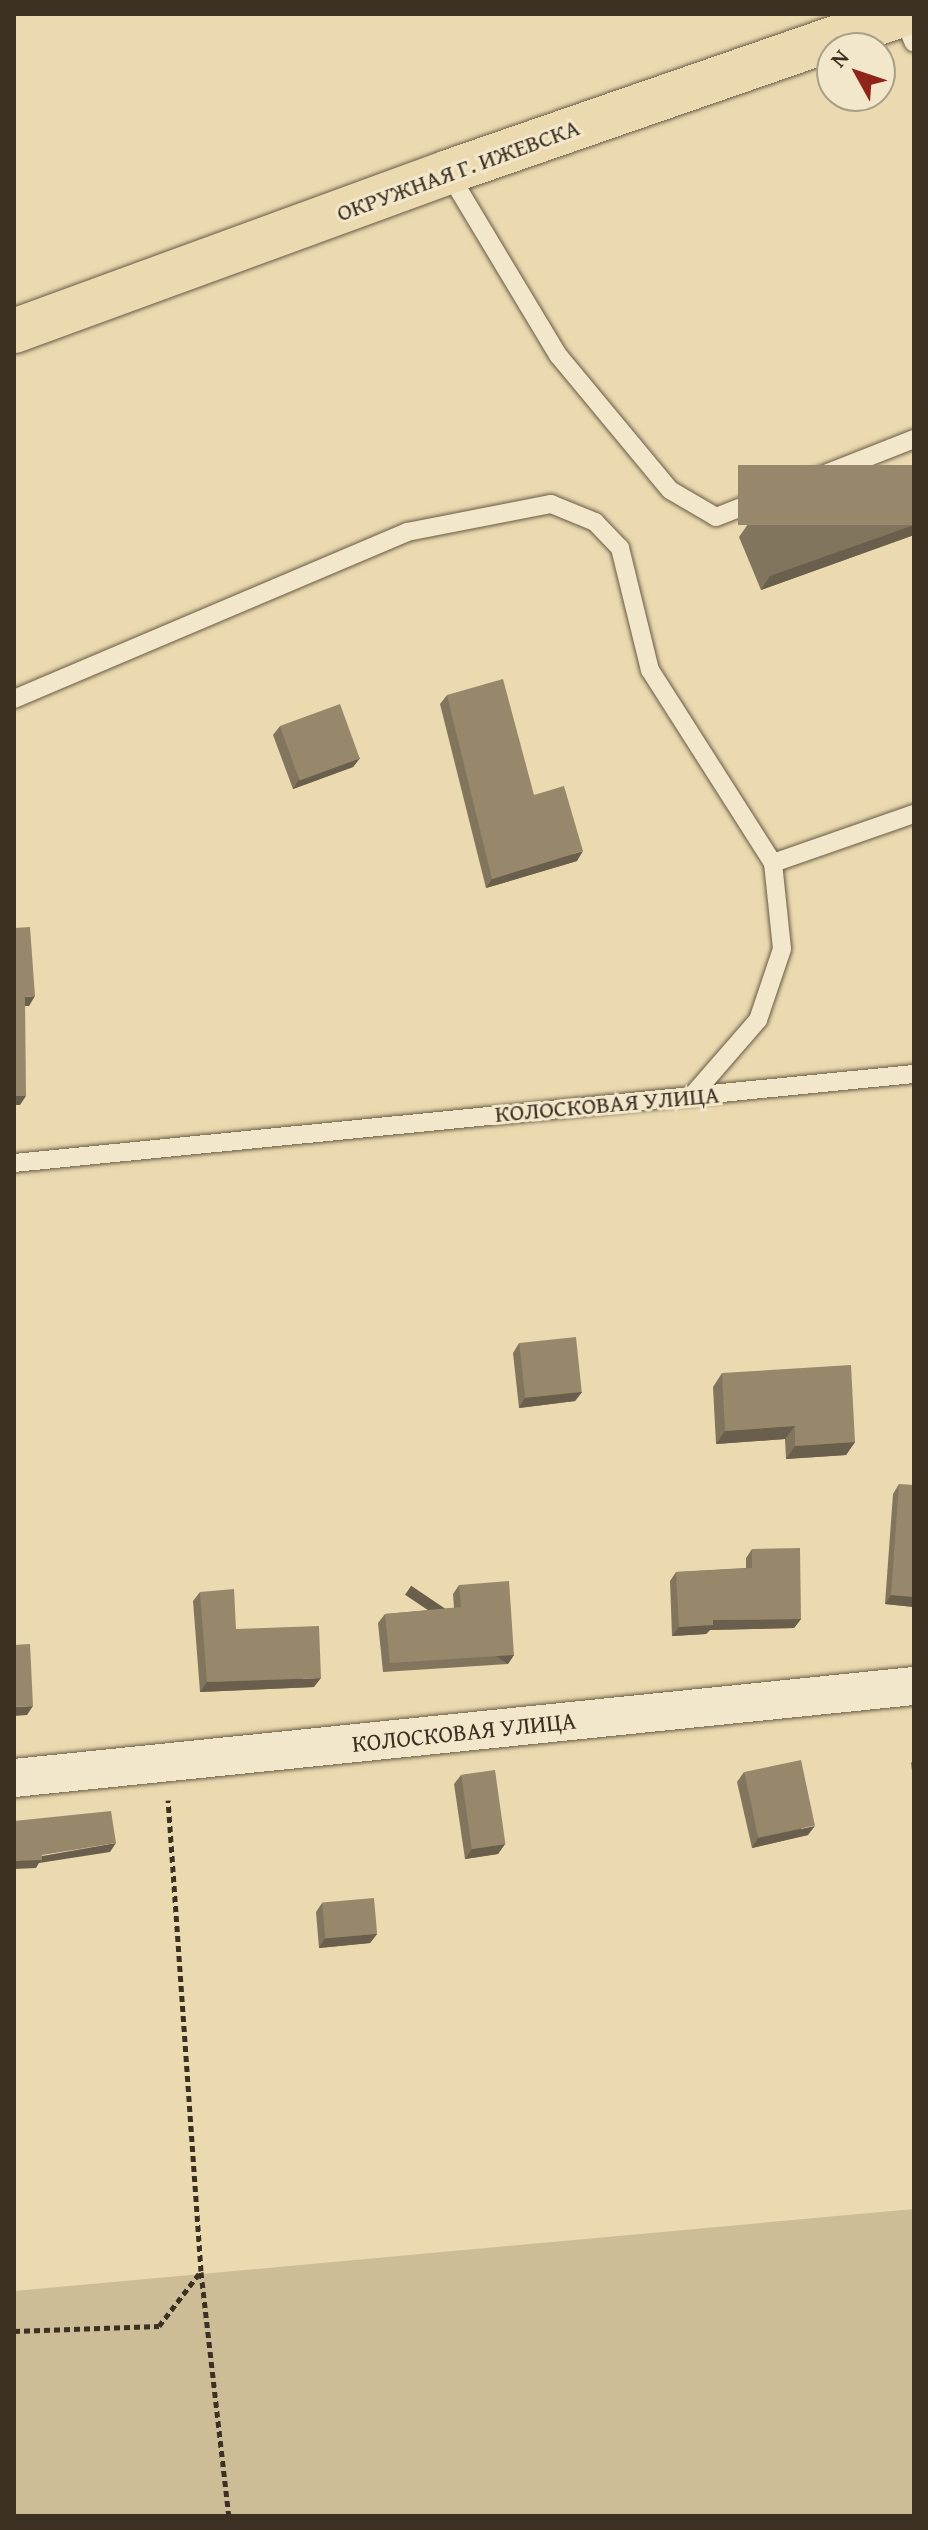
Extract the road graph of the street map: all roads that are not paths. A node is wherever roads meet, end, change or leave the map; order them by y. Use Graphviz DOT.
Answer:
graph roads {
  1 [pos="907,24"];
  2 [pos="448,172"];
  3 [pos="14,331"];
  4 [pos="914,439"];
  5 [pos="14,699"];
  6 [pos="914,814"];
  7 [pos="773,863"];
  8 [pos="914,1074"];
  9 [pos="692,1096"];
  10 [pos="14,1163"];
  11 [pos="914,1686"];
  12 [pos="14,1778"];
  1 -- 2 [label="main road, ОКРУЖНАЯ Г. ИЖЕВСКА"];
  2 -- 3 [label="main road, ОКРУЖНАЯ Г. ИЖЕВСКА"];
  2 -- 4 [label="lane"];
  5 -- 7 [label="lane"];
  6 -- 7 [label="lane"];
  7 -- 9 [label="lane"];
  8 -- 9 [label="lane, КОЛОСКОВАЯ УЛИЦА"];
  9 -- 10 [label="lane, КОЛОСКОВАЯ УЛИЦА"];
  11 -- 12 [label="street, КОЛОСКОВАЯ УЛИЦА"];
}
